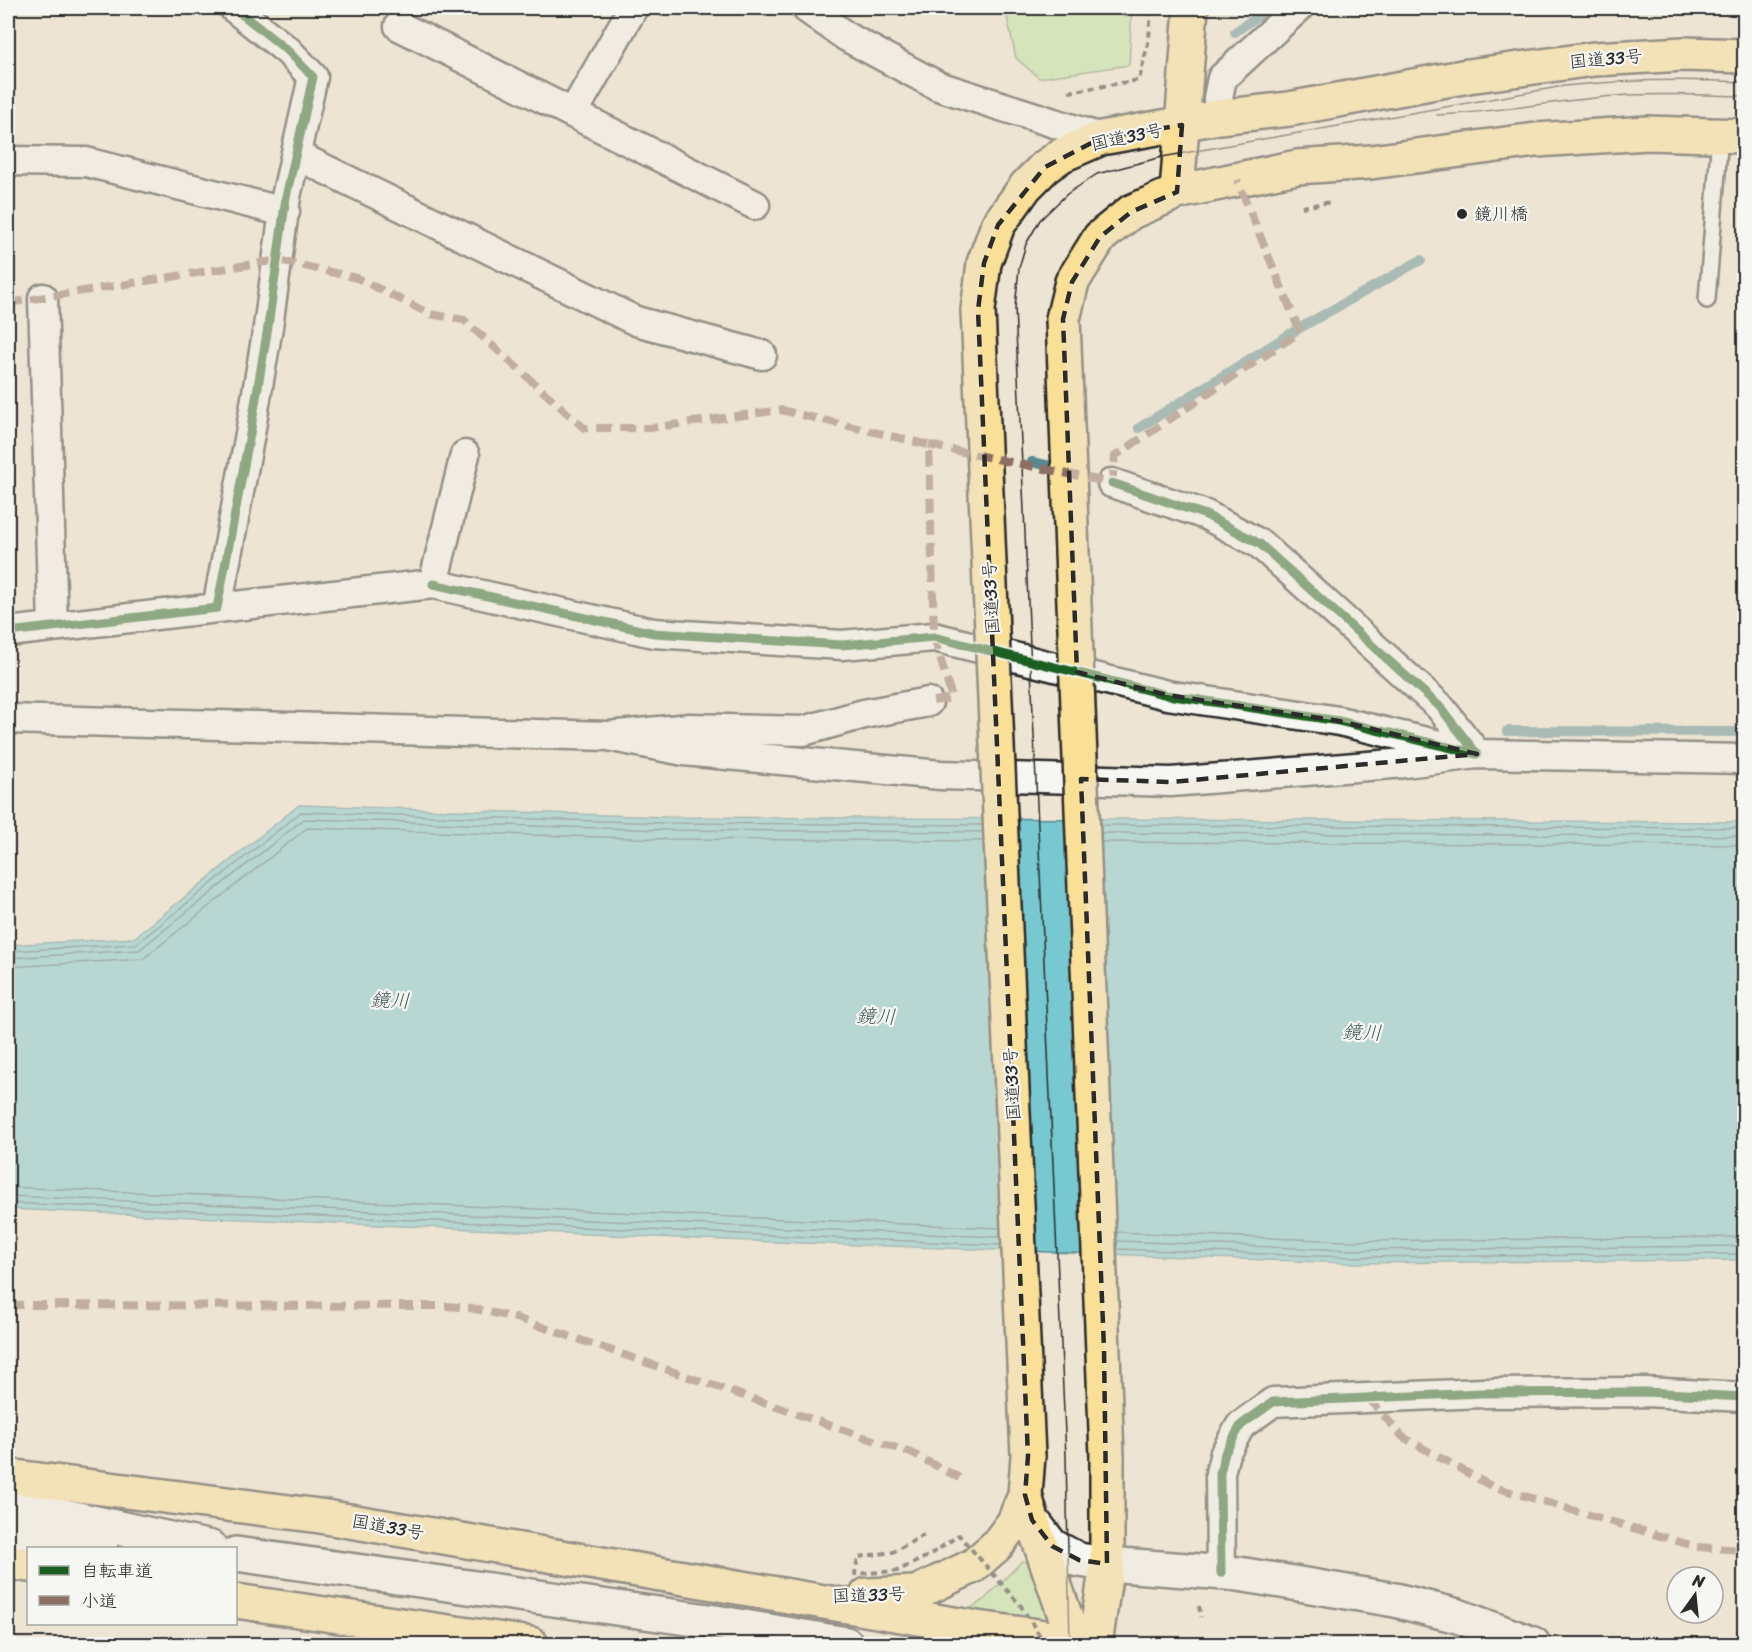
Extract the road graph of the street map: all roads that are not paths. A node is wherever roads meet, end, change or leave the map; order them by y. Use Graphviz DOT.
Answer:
graph roads {
  1 [pos="234,8"];
  2 [pos="633,8"];
  3 [pos="806,8"];
  4 [pos="1191,8"];
  5 [pos="1298,8"];
  6 [pos="399,26"];
  7 [pos="1744,56"];
  8 [pos="573,113"];
  9 [pos="1219,117"];
  10 [pos="1182,125"];
  11 [pos="1732,136"];
  12 [pos="1101,138"];
  13 [pos="296,155"];
  14 [pos="8,162"];
  15 [pos="1177,192"];
  16 [pos="755,206"];
  17 [pos="285,212"];
  18 [pos="43,298"];
  19 [pos="1707,300"];
  20 [pos="762,355"];
  21 [pos="465,455"];
  22 [pos="1112,483"];
  23 [pos="433,584"];
  24 [pos="217,608"];
  25 [pos="53,626"];
  26 [pos="8,632"];
  27 [pos="928,702"];
  28 [pos="8,719"];
  29 [pos="608,736"];
  30 [pos="1477,754"];
  31 [pos="1744,759"];
  32 [pos="1744,1397"];
  33 [pos="8,1476"];
  34 [pos="8,1504"];
  35 [pos="1028,1508"];
  36 [pos="8,1534"];
  37 [pos="163,1547"];
  38 [pos="207,1547"];
  39 [pos="237,1554"];
  40 [pos="8,1562"];
  41 [pos="1107,1564"];
  42 [pos="27,1565"];
  43 [pos="1221,1573"];
  44 [pos="802,1598"];
  45 [pos="237,1601"];
  46 [pos="531,1644"];
  47 [pos="846,1644"];
  48 [pos="1076,1644"];
  49 [pos="1533,1644"];
  1 -- 13 [label="street"];
  2 -- 8 [label="street"];
  3 -- 12 [label="street"];
  4 -- 10 [label="main road"];
  5 -- 9 [label="street"];
  6 -- 8 [label="street"];
  7 -- 9 [label="main road, 国道33号"];
  8 -- 16 [label="street"];
  9 -- 10 [label="main road, 国道33号"];
  10 -- 12 [label="main road, 国道33号"];
  10 -- 15 [label="main road"];
  11 -- 15 [label="main road"];
  11 -- 19 [label="lane"];
  12 -- 35 [label="main road, 国道33号, bridge"];
  13 -- 17 [label="street"];
  13 -- 20 [label="street"];
  14 -- 17 [label="street"];
  15 -- 41 [label="main road, bridge"];
  17 -- 24 [label="street"];
  18 -- 25 [label="street"];
  21 -- 23 [label="street"];
  22 -- 30 [label="street"];
  23 -- 24 [label="street"];
  23 -- 30 [label="street"];
  24 -- 25 [label="street"];
  25 -- 26 [label="street"];
  27 -- 29 [label="street"];
  28 -- 29 [label="street"];
  29 -- 30 [label="street"];
  30 -- 31 [label="street"];
  32 -- 43 [label="street"];
  33 -- 44 [label="main road, 国道33号"];
  34 -- 38 [label="main road"];
  35 -- 41 [label="main road"];
  35 -- 44 [label="main road, 国道33号"];
  35 -- 48 [label="main road"];
  36 -- 37 [label="main road"];
  39 -- 47 [label="main road"];
  40 -- 42 [label="main road"];
  41 -- 43 [label="main road"];
  41 -- 48 [label="main road"];
  43 -- 49 [label="main road"];
  44 -- 48 [label="main road, 国道33号"];
  45 -- 46 [label="main road"];
}
